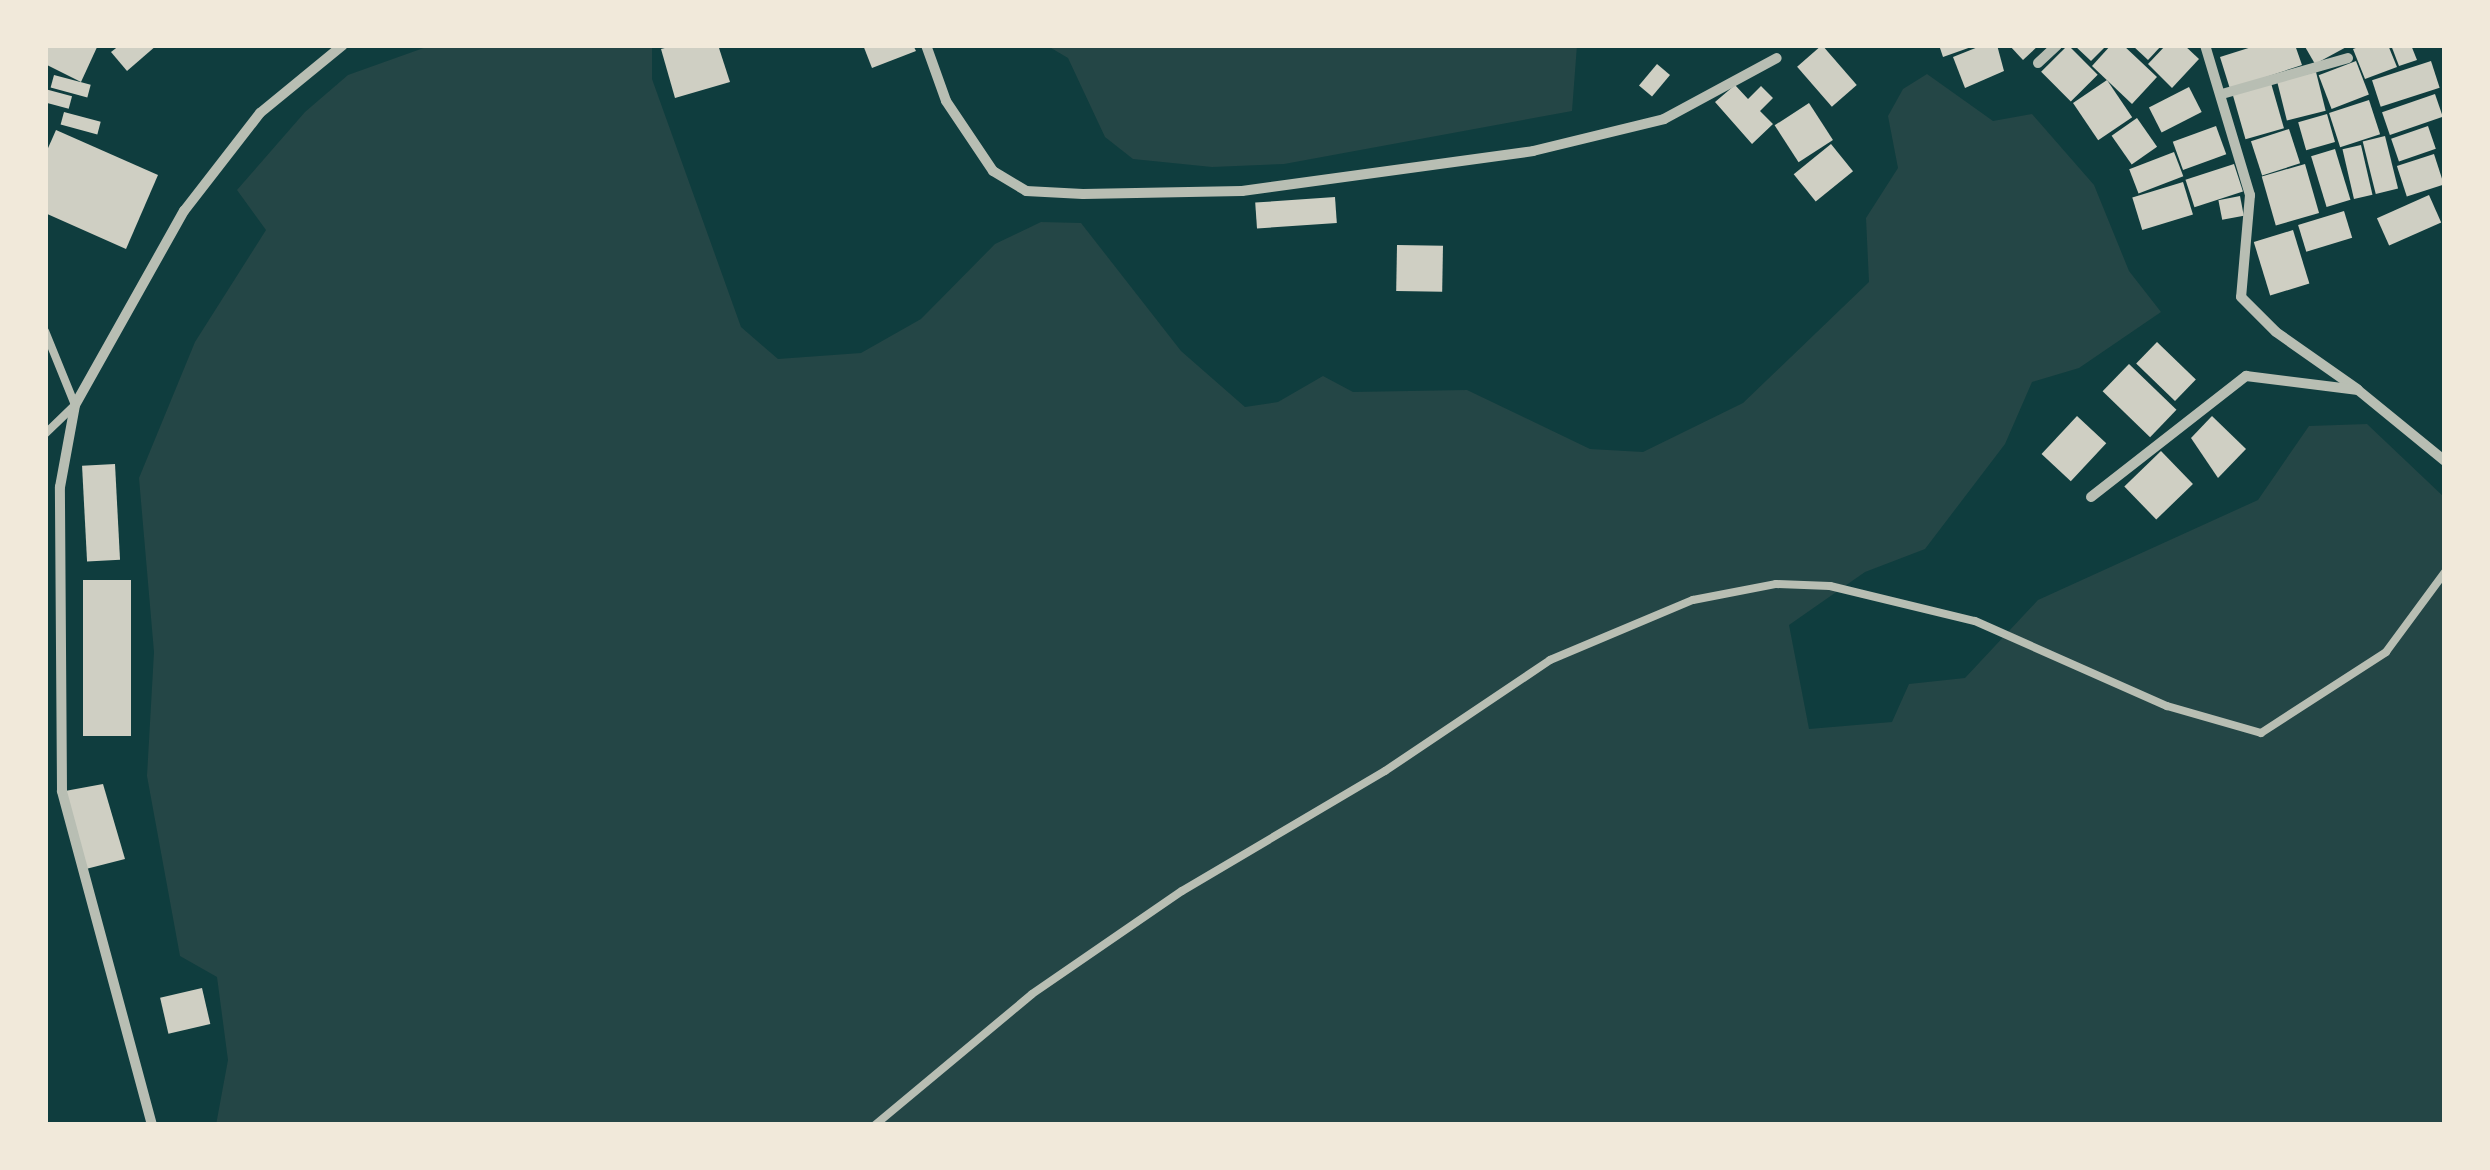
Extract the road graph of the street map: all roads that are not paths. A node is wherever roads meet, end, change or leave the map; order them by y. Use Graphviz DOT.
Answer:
graph roads {
  1 [pos="344,45"];
  2 [pos="926,45"];
  3 [pos="2058,45"];
  4 [pos="2205,45"];
  5 [pos="1777,58"];
  6 [pos="2348,58"];
  7 [pos="2038,64"];
  8 [pos="2222,94"];
  9 [pos="45,331"];
  10 [pos="2358,390"];
  11 [pos="75,405"];
  12 [pos="45,434"];
  13 [pos="2445,461"];
  14 [pos="2090,497"];
  15 [pos="2445,572"];
  16 [pos="152,1125"];
  17 [pos="875,1125"];
  1 -- 11 [label="street"];
  2 -- 5 [label="street"];
  3 -- 7 [label="street"];
  4 -- 8 [label="street"];
  6 -- 8 [label="street"];
  8 -- 10 [label="street"];
  9 -- 11 [label="lane"];
  10 -- 13 [label="street"];
  10 -- 14 [label="street"];
  11 -- 12 [label="lane"];
  11 -- 16 [label="street"];
  15 -- 17 [label="lane"];
}
